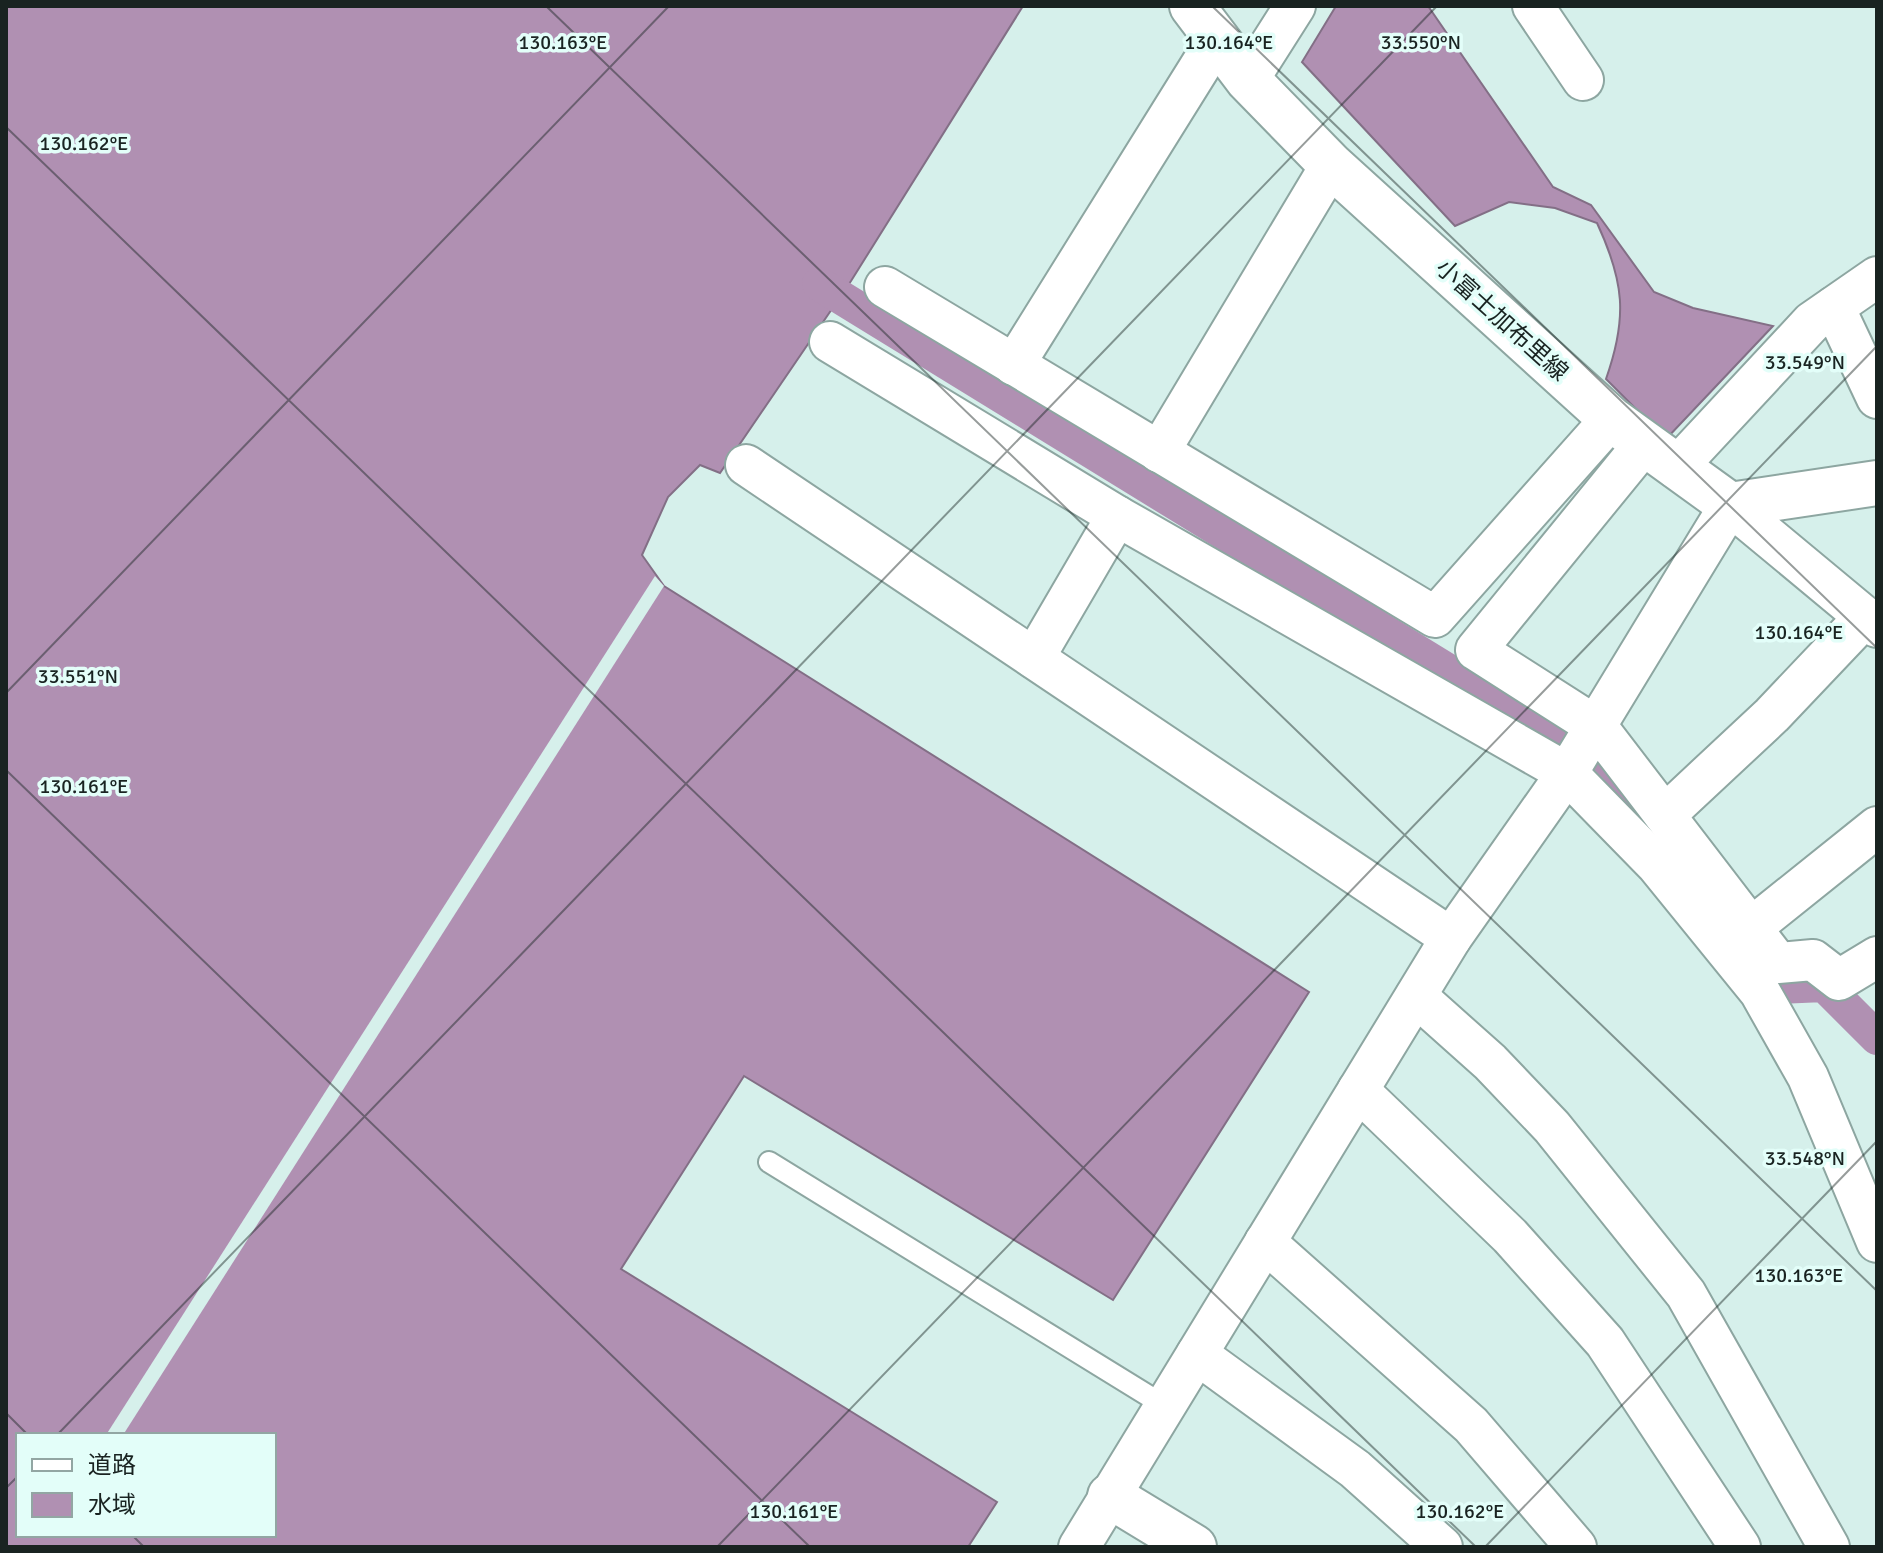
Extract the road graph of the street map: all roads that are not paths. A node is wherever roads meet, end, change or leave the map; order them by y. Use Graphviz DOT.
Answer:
graph roads {
  1 [pos="1192,6"];
  2 [pos="1295,6"];
  3 [pos="1533,6"];
  4 [pos="1216,41"];
  5 [pos="1248,80"];
  6 [pos="1583,80"];
  7 [pos="1331,165"];
  8 [pos="1877,277"];
  9 [pos="885,287"];
  10 [pos="1834,307"];
  11 [pos="830,342"];
  12 [pos="1014,365"];
  13 [pos="1877,398"];
  14 [pos="1643,444"];
  15 [pos="1159,452"];
  16 [pos="746,465"];
  17 [pos="1877,483"];
  18 [pos="1730,505"];
  19 [pos="1117,516"];
  20 [pos="1435,617"];
  21 [pos="1871,622"];
  22 [pos="1476,650"];
  23 [pos="1034,658"];
  24 [pos="1597,727"];
  25 [pos="1567,773"];
  26 [pos="1665,815"];
  27 [pos="1877,827"];
  28 [pos="1751,928"];
  29 [pos="1451,938"];
  30 [pos="1877,957"];
  31 [pos="1416,996"];
  32 [pos="1358,1090"];
  33 [pos="769,1162"];
  34 [pos="1876,1238"];
  35 [pos="1265,1242"];
  36 [pos="1197,1354"];
  37 [pos="1165,1406"];
  38 [pos="1110,1496"];
  39 [pos="1079,1547"];
  40 [pos="1194,1547"];
  41 [pos="1442,1547"];
  42 [pos="1576,1547"];
  43 [pos="1740,1547"];
  44 [pos="1829,1547"];
  1 -- 4 [label="main road, 小富士加布里線"];
  2 -- 5 [label="street"];
  3 -- 6 [label="street"];
  4 -- 5 [label="main road, 小富士加布里線"];
  4 -- 12 [label="street"];
  5 -- 7 [label="main road, 小富士加布里線"];
  7 -- 14 [label="main road, 小富士加布里線"];
  7 -- 15 [label="street"];
  8 -- 10 [label="street"];
  9 -- 12 [label="street"];
  10 -- 13 [label="street"];
  10 -- 14 [label="street"];
  11 -- 19 [label="street"];
  12 -- 15 [label="street"];
  14 -- 18 [label="main road, 小富士加布里線"];
  14 -- 20 [label="street"];
  14 -- 22 [label="street"];
  15 -- 20 [label="street"];
  16 -- 23 [label="street"];
  17 -- 18 [label="main road"];
  18 -- 21 [label="street"];
  18 -- 24 [label="street"];
  19 -- 23 [label="street"];
  19 -- 25 [label="street"];
  20 -- 22 [label="street"];
  21 -- 26 [label="street"];
  22 -- 24 [label="street"];
  23 -- 29 [label="street"];
  24 -- 25 [label="street"];
  24 -- 26 [label="street"];
  25 -- 29 [label="street"];
  25 -- 34 [label="street"];
  26 -- 28 [label="street"];
  27 -- 28 [label="street"];
  28 -- 30 [label="street"];
  29 -- 31 [label="street"];
  31 -- 32 [label="street"];
  31 -- 44 [label="street"];
  32 -- 35 [label="street"];
  32 -- 43 [label="street"];
  33 -- 37 [label="lane"];
  35 -- 36 [label="street"];
  35 -- 42 [label="street"];
  36 -- 37 [label="street"];
  36 -- 41 [label="street"];
  37 -- 38 [label="street"];
  38 -- 39 [label="street"];
  38 -- 40 [label="main road"];
}
